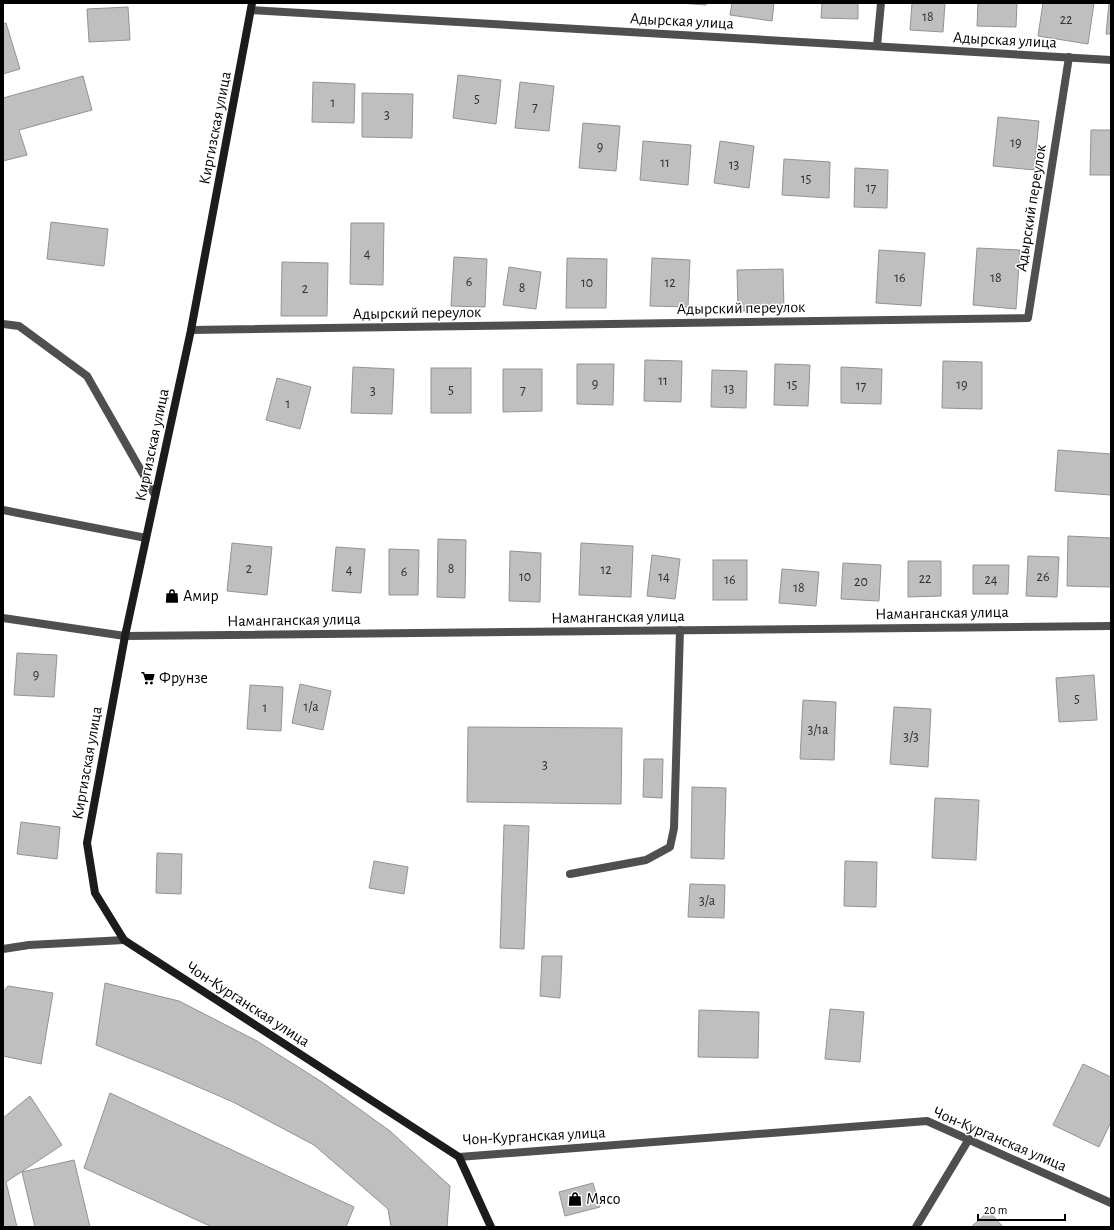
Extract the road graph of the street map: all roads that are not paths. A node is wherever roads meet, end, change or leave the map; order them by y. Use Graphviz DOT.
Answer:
graph roads {
  1 [pos="881,3"];
  2 [pos="252,6"];
  3 [pos="877,46"];
  4 [pos="1069,57"];
  5 [pos="1111,60"];
  6 [pos="3,324"];
  7 [pos="191,330"];
  8 [pos="155,495"];
  9 [pos="3,510"];
  10 [pos="146,538"];
  11 [pos="3,618"];
  12 [pos="1111,626"];
  13 [pos="680,630"];
  14 [pos="125,636"];
  15 [pos="570,874"];
  16 [pos="124,940"];
  17 [pos="3,949"];
  18 [pos="969,1139"];
  19 [pos="459,1157"];
  20 [pos="1111,1204"];
  21 [pos="491,1227"];
  22 [pos="916,1227"];
  1 -- 3 [label="street"];
  2 -- 3 [label="street, Адырская улица"];
  2 -- 7 [label="street, Киргизская улица"];
  3 -- 4 [label="street, Адырская улица"];
  4 -- 5 [label="street, Адырская улица"];
  4 -- 7 [label="street, Адырский переулок"];
  6 -- 8 [label="street"];
  7 -- 8 [label="street, Киргизская улица"];
  8 -- 10 [label="street, Киргизская улица"];
  9 -- 10 [label="street"];
  10 -- 14 [label="street, Киргизская улица"];
  11 -- 14 [label="street"];
  12 -- 13 [label="street, Наманганская улица"];
  13 -- 14 [label="street, Наманганская улица"];
  13 -- 15 [label="street"];
  14 -- 16 [label="street, Киргизская улица"];
  16 -- 17 [label="street"];
  16 -- 19 [label="street, Чон-Курганская улица"];
  18 -- 19 [label="street, Чон-Курганская улица"];
  18 -- 20 [label="street, Чон-Курганская улица"];
  18 -- 22 [label="street"];
  19 -- 21 [label="street"];
}
